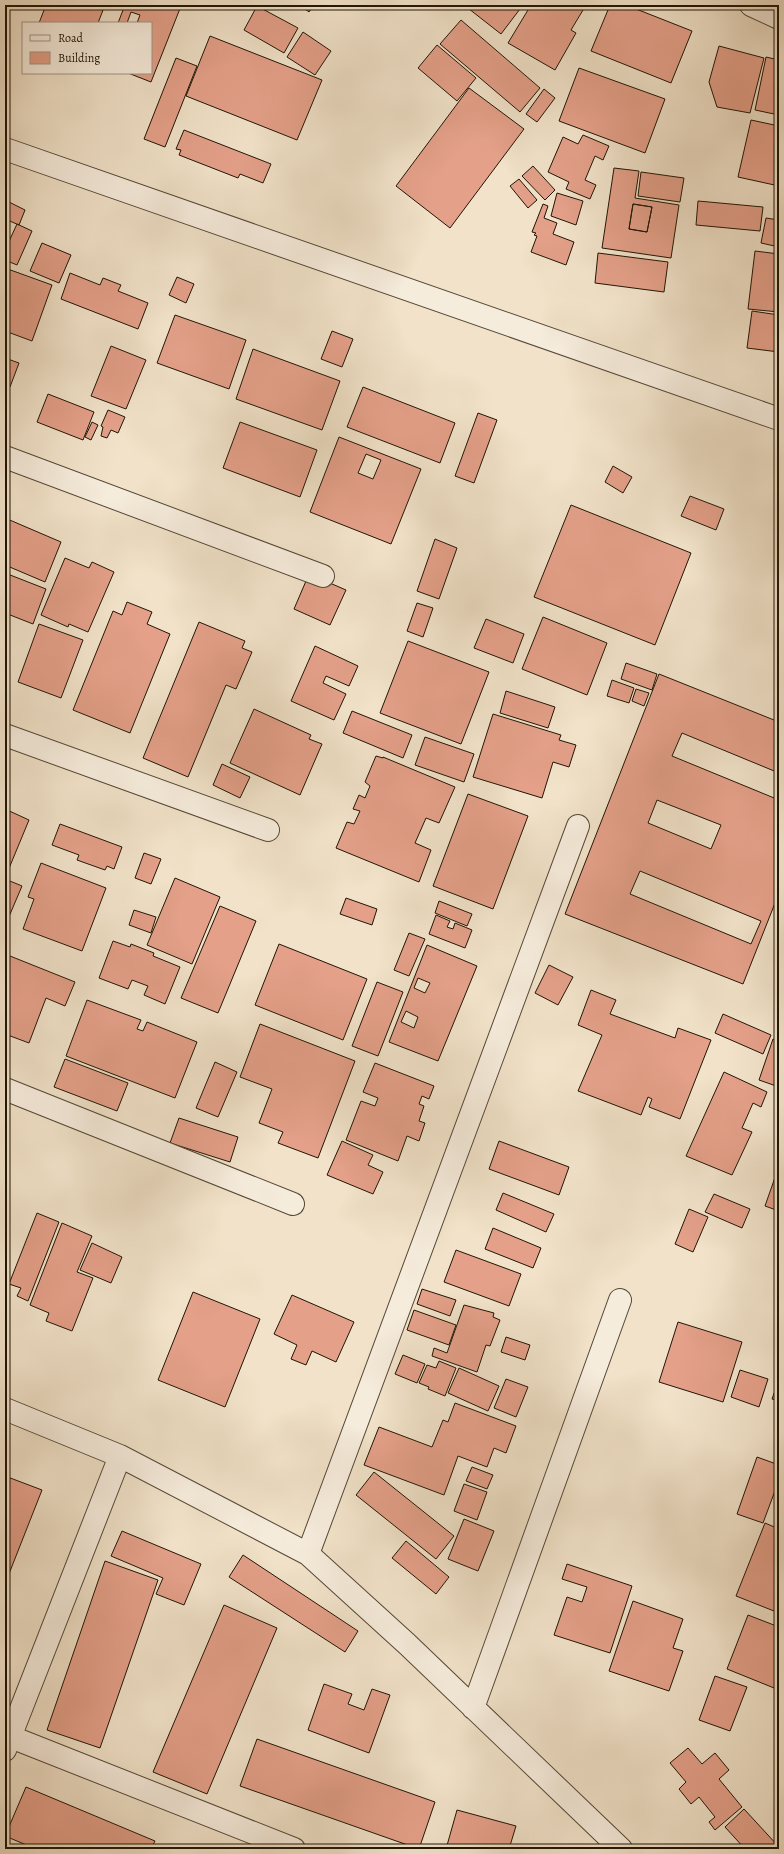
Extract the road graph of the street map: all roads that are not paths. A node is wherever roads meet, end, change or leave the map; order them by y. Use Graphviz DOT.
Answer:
graph roads {
  1 [pos="751,5"];
  2 [pos="779,18"];
  3 [pos="5,149"];
  4 [pos="779,419"];
  5 [pos="5,457"];
  6 [pos="324,576"];
  7 [pos="5,734"];
  8 [pos="578,826"];
  9 [pos="268,830"];
  10 [pos="5,1089"];
  11 [pos="293,1204"];
  12 [pos="620,1300"];
  13 [pos="5,1409"];
  14 [pos="120,1456"];
  15 [pos="308,1554"];
  16 [pos="473,1708"];
  17 [pos="8,1744"];
  18 [pos="294,1849"];
  19 [pos="621,1849"];
  1 -- 2 [label="street"];
  3 -- 4 [label="street"];
  5 -- 6 [label="street"];
  7 -- 9 [label="street"];
  8 -- 15 [label="street"];
  10 -- 11 [label="street"];
  12 -- 16 [label="street"];
  13 -- 14 [label="street"];
  14 -- 15 [label="street"];
  14 -- 17 [label="street"];
  15 -- 16 [label="street"];
  16 -- 19 [label="street"];
  17 -- 18 [label="street"];
}
